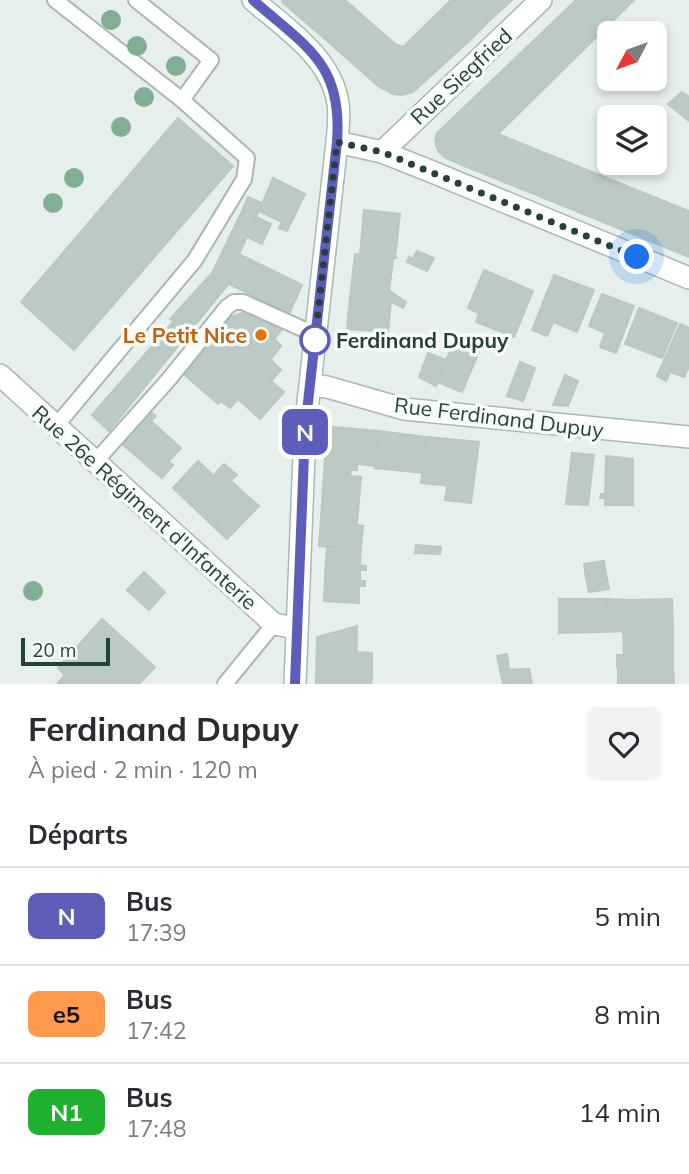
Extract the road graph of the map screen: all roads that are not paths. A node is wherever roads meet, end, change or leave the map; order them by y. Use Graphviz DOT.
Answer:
graph roads {
  1 [pos="55,0"];
  2 [pos="136,0"];
  3 [pos="253,0"];
  4 [pos="541,0"];
  5 [pos="182,100"];
  6 [pos="337,142"];
  7 [pos="382,152"];
  8 [pos="689,278"];
  9 [pos="316,335"];
  10 [pos="0,374"];
  11 [pos="311,385"];
  12 [pos="56,426"];
  13 [pos="689,437"];
  14 [pos="96,461"];
  15 [pos="274,624"];
  16 [pos="296,628"];
  17 [pos="225,684"];
  18 [pos="295,684"];
  1 -- 5 [label="lane"];
  2 -- 5 [label="lane"];
  3 -- 6 [label="street"];
  4 -- 7 [label="street, Rue Siegfried"];
  5 -- 12 [label="lane"];
  6 -- 7 [label="street"];
  6 -- 9 [label="street"];
  7 -- 8 [label="street"];
  9 -- 11 [label="street"];
  9 -- 14 [label="lane"];
  10 -- 12 [label="street, Rue 26e Régiment d'Infanterie"];
  11 -- 13 [label="street, Rue Ferdinand Dupuy"];
  11 -- 16 [label="street"];
  12 -- 14 [label="street, Rue 26e Régiment d'Infanterie"];
  14 -- 15 [label="street, Rue 26e Régiment d'Infanterie"];
  15 -- 16 [label="street, Rue 26e Régiment d'Infanterie"];
  15 -- 17 [label="lane"];
  16 -- 18 [label="street"];
}
